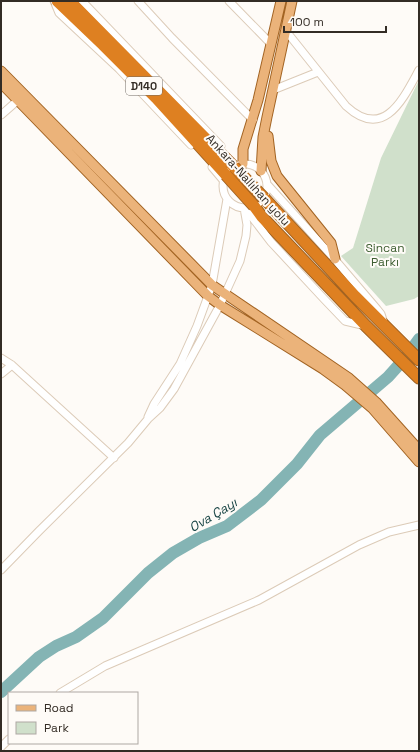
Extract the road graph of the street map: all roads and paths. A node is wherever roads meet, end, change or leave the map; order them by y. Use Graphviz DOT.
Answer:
graph roads {
  1 [pos="54,1"];
  2 [pos="57,1"];
  3 [pos="70,1"];
  4 [pos="82,1"];
  5 [pos="229,1"];
  6 [pos="280,1"];
  7 [pos="292,1"];
  8 [pos="142,3"];
  9 [pos="286,31"];
  10 [pos="271,44"];
  11 [pos="419,70"];
  12 [pos="1,71"];
  13 [pos="318,72"];
  14 [pos="1,84"];
  15 [pos="273,90"];
  16 [pos="17,101"];
  17 [pos="1,115"];
  18 [pos="267,117"];
  19 [pos="253,120"];
  20 [pos="233,170"];
  21 [pos="261,171"];
  22 [pos="266,184"];
  23 [pos="227,199"];
  24 [pos="248,207"];
  25 [pos="273,207"];
  26 [pos="262,217"];
  27 [pos="335,260"];
  28 [pos="212,285"];
  29 [pos="225,294"];
  30 [pos="208,296"];
  31 [pos="220,305"];
  32 [pos="366,326"];
  33 [pos="386,326"];
  34 [pos="1,358"];
  35 [pos="419,360"];
  36 [pos="12,365"];
  37 [pos="1,374"];
  38 [pos="419,378"];
  39 [pos="148,420"];
  40 [pos="419,450"];
  41 [pos="114,458"];
  42 [pos="419,462"];
  43 [pos="419,525"];
  44 [pos="1,570"];
  45 [pos="62,692"];
  1 -- 20 [label="street"];
  2 -- 20 [label="highway, Ankara-Nallıhan yolu / D140"];
  3 -- 20 [label="highway, Ankara-Nallıhan yolu / D140"];
  4 -- 20 [label="street"];
  5 -- 10 [label="street"];
  6 -- 10 [label="main road"];
  7 -- 9 [label="main road"];
  8 -- 19 [label="street"];
  9 -- 13 [label="street"];
  9 -- 15 [label="main road"];
  10 -- 19 [label="main road"];
  11 -- 13 [label="street"];
  12 -- 28 [label="main road"];
  13 -- 15 [label="street"];
  14 -- 16 [label="main road"];
  15 -- 18 [label="main road"];
  16 -- 17 [label="street"];
  16 -- 30 [label="main road"];
  18 -- 21 [label="main road"];
  18 -- 27 [label="main road"];
  19 -- 20 [label="main road"];
  20 -- 21 [label="street"];
  20 -- 23 [label="street"];
  20 -- 24 [label="highway, Ankara-Nallıhan yolu / D140, bridge"];
  20 -- 25 [label="highway, Ankara-Nallıhan yolu / D140, bridge"];
  21 -- 22 [label="street"];
  22 -- 24 [label="street"];
  22 -- 27 [label="street"];
  23 -- 24 [label="street"];
  23 -- 28 [label="street"];
  24 -- 26 [label="highway, Ankara-Nallıhan yolu / D140"];
  24 -- 29 [label="street"];
  24 -- 32 [label="street"];
  25 -- 26 [label="highway"];
  25 -- 33 [label="highway, Ankara-Nallıhan yolu / D140"];
  26 -- 32 [label="highway, Ankara-Nallıhan yolu / D140"];
  27 -- 33 [label="street"];
  28 -- 29 [label="main road"];
  28 -- 30 [label="street"];
  29 -- 31 [label="street"];
  29 -- 40 [label="main road"];
  30 -- 31 [label="main road"];
  30 -- 39 [label="street"];
  31 -- 39 [label="street"];
  31 -- 42 [label="main road"];
  32 -- 38 [label="highway, Ankara-Nallıhan yolu / D140"];
  33 -- 35 [label="highway, Ankara-Nallıhan yolu / D140"];
  34 -- 36 [label="street"];
  36 -- 37 [label="street"];
  36 -- 41 [label="street"];
  39 -- 41 [label="street"];
  41 -- 44 [label="street"];
  43 -- 45 [label="street"];
}
